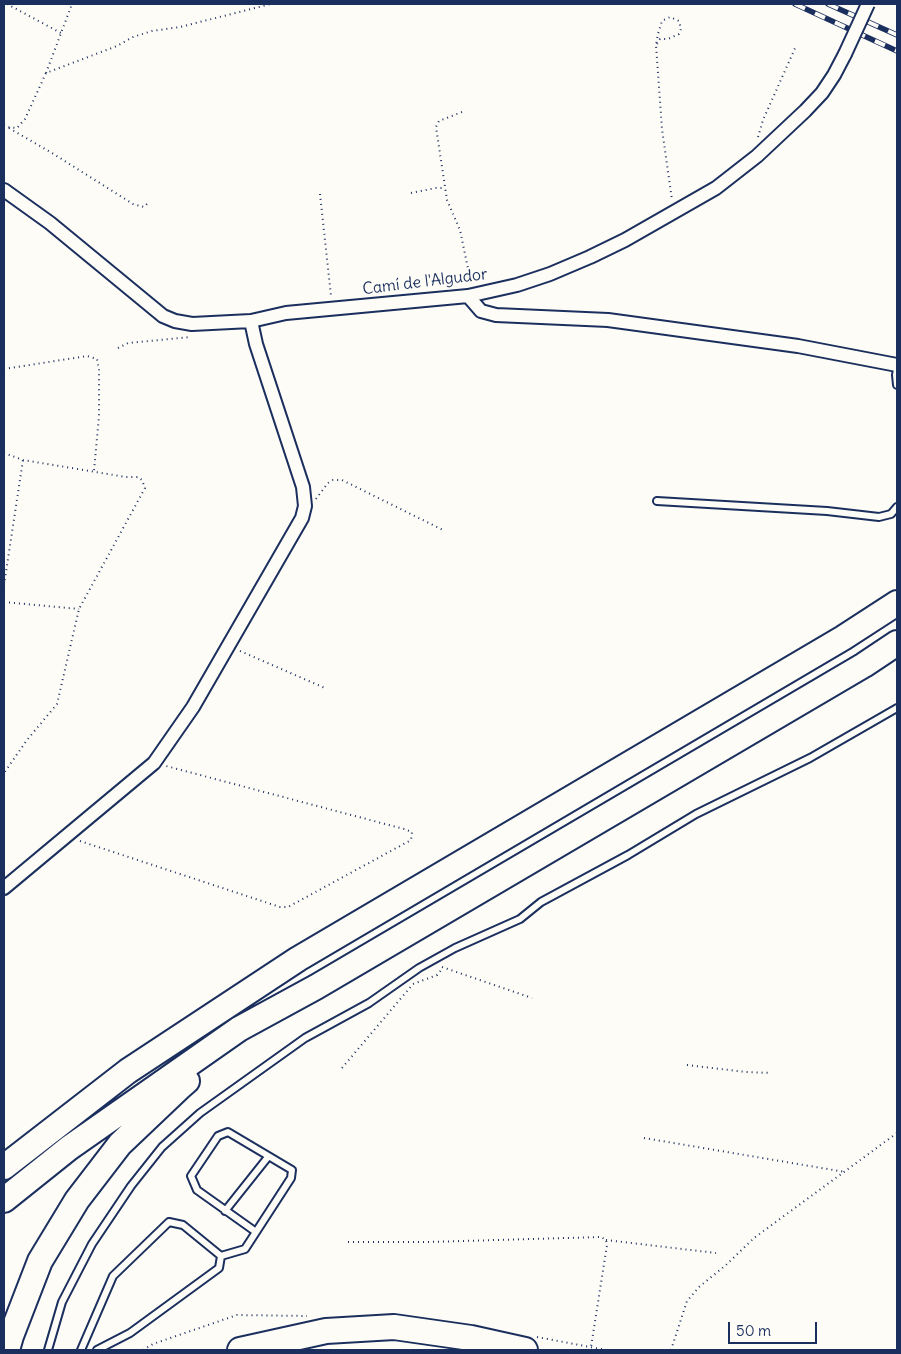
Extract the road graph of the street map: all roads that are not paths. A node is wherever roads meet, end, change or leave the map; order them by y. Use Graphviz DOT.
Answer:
graph roads {
  1 [pos="868,4"];
  2 [pos="4,190"];
  3 [pos="470,296"];
  4 [pos="251,321"];
  5 [pos="897,364"];
  6 [pos="897,369"];
  7 [pos="897,385"];
  8 [pos="657,501"];
  9 [pos="897,507"];
  10 [pos="897,603"];
  11 [pos="897,643"];
  12 [pos="897,708"];
  13 [pos="4,888"];
  14 [pos="316,987"];
  15 [pos="268,1157"];
  16 [pos="4,1167"];
  17 [pos="4,1200"];
  18 [pos="225,1211"];
  19 [pos="256,1232"];
  20 [pos="221,1256"];
  21 [pos="7,1350"];
  22 [pos="48,1350"];
  23 [pos="81,1350"];
  24 [pos="97,1350"];
  25 [pos="240,1350"];
  26 [pos="525,1350"];
  1 -- 3 [label="street, Camí de l'Algudor, bridge"];
  2 -- 4 [label="street, Camí de l'Algudor"];
  3 -- 4 [label="street, Camí de l'Algudor"];
  3 -- 5 [label="street"];
  4 -- 13 [label="street"];
  6 -- 7 [label="lane"];
  8 -- 9 [label="lane"];
  10 -- 16 [label="highway"];
  11 -- 14 [label="highway"];
  12 -- 22 [label="lane"];
  14 -- 17 [label="highway"];
  14 -- 21 [label="highway"];
  15 -- 18 [label="lane"];
  15 -- 18 [label="lane"];
  15 -- 19 [label="lane"];
  18 -- 19 [label="lane"];
  19 -- 20 [label="lane"];
  20 -- 23 [label="lane"];
  20 -- 24 [label="lane"];
  25 -- 26 [label="highway"];
}
